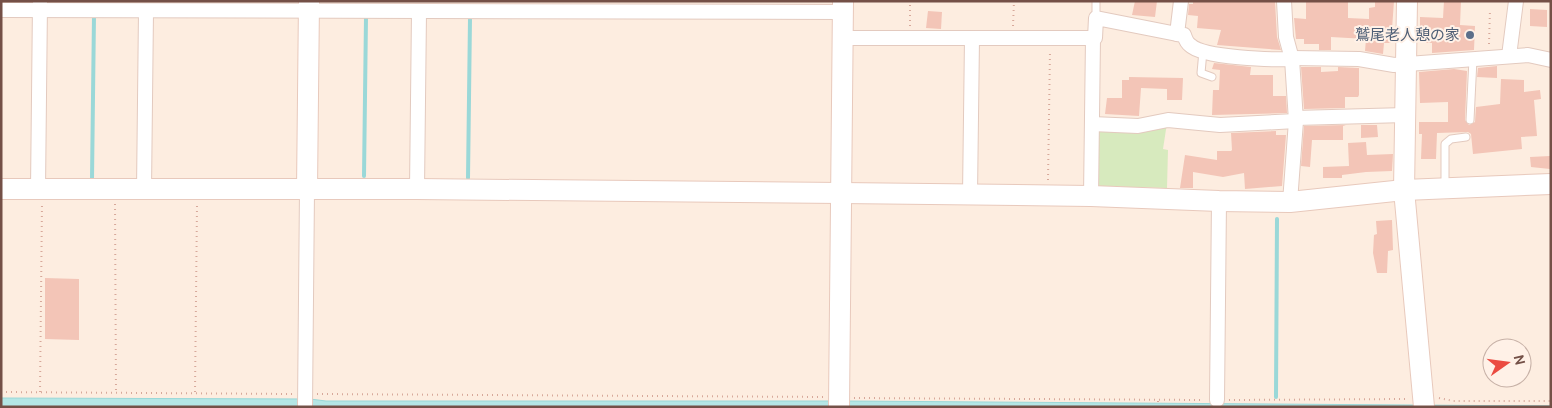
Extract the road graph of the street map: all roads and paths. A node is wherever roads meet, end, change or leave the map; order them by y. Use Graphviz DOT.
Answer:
graph roads {
  1 [pos="910,1"];
  2 [pos="1014,1"];
  3 [pos="1096,1"];
  4 [pos="1181,1"];
  5 [pos="1284,1"];
  6 [pos="1407,1"];
  7 [pos="1516,1"];
  8 [pos="39,6"];
  9 [pos="309,7"];
  10 [pos="843,7"];
  11 [pos="1490,9"];
  12 [pos="1,10"];
  13 [pos="146,11"];
  14 [pos="419,12"];
  15 [pos="1096,18"];
  16 [pos="1177,34"];
  17 [pos="843,38"];
  18 [pos="909,38"];
  19 [pos="972,38"];
  20 [pos="1013,38"];
  21 [pos="1050,38"];
  22 [pos="1093,38"];
  23 [pos="1203,51"];
  24 [pos="1509,56"];
  25 [pos="1292,58"];
  26 [pos="1488,58"];
  27 [pos="1473,59"];
  28 [pos="1551,60"];
  29 [pos="1406,64"];
  30 [pos="1212,77"];
  31 [pos="1406,115"];
  32 [pos="1296,120"];
  33 [pos="1470,120"];
  34 [pos="1092,124"];
  35 [pos="1466,137"];
  36 [pos="1551,184"];
  37 [pos="1445,188"];
  38 [pos="1,189"];
  39 [pos="40,189"];
  40 [pos="417,189"];
  41 [pos="115,190"];
  42 [pos="144,190"];
  43 [pos="197,190"];
  44 [pos="307,190"];
  45 [pos="1404,190"];
  46 [pos="841,193"];
  47 [pos="970,195"];
  48 [pos="1048,196"];
  49 [pos="1091,196"];
  50 [pos="1219,202"];
  51 [pos="1290,202"];
  52 [pos="1,392"];
  53 [pos="40,392"];
  54 [pos="116,392"];
  55 [pos="195,392"];
  56 [pos="305,398"];
  57 [pos="1158,400"];
  58 [pos="1217,400"];
  59 [pos="839,401"];
  60 [pos="1424,401"];
  61 [pos="1551,401"];
  62 [pos="1158,407"];
  1 -- 18 [label="path"];
  2 -- 20 [label="path"];
  3 -- 15 [label="lane"];
  4 -- 16 [label="street"];
  5 -- 25 [label="street"];
  6 -- 29 [label="street"];
  7 -- 24 [label="street"];
  8 -- 12 [label="street"];
  8 -- 13 [label="street"];
  8 -- 39 [label="street"];
  9 -- 13 [label="street"];
  9 -- 14 [label="street"];
  9 -- 44 [label="street"];
  10 -- 14 [label="street"];
  10 -- 17 [label="street"];
  11 -- 26 [label="path"];
  13 -- 42 [label="street"];
  14 -- 40 [label="street"];
  15 -- 16 [label="street"];
  15 -- 22 [label="street"];
  16 -- 23 [label="street"];
  17 -- 18 [label="street"];
  17 -- 46 [label="street"];
  18 -- 19 [label="street"];
  19 -- 20 [label="street"];
  19 -- 47 [label="street"];
  20 -- 21 [label="street"];
  21 -- 22 [label="street"];
  21 -- 48 [label="path"];
  22 -- 34 [label="street"];
  23 -- 25 [label="street"];
  23 -- 30 [label="lane"];
  24 -- 26 [label="street"];
  24 -- 28 [label="street"];
  25 -- 29 [label="street"];
  25 -- 32 [label="street"];
  26 -- 27 [label="street"];
  27 -- 29 [label="street"];
  27 -- 33 [label="lane"];
  29 -- 31 [label="street"];
  31 -- 32 [label="street"];
  31 -- 45 [label="street"];
  32 -- 34 [label="street"];
  32 -- 51 [label="street"];
  34 -- 49 [label="street"];
  35 -- 37 [label="lane"];
  36 -- 37 [label="street"];
  37 -- 45 [label="street"];
  38 -- 39 [label="street"];
  39 -- 41 [label="street"];
  39 -- 53 [label="path"];
  40 -- 44 [label="street"];
  40 -- 46 [label="street"];
  41 -- 42 [label="street"];
  41 -- 54 [label="path"];
  42 -- 43 [label="street"];
  43 -- 44 [label="street"];
  43 -- 55 [label="path"];
  44 -- 56 [label="street"];
  45 -- 51 [label="street"];
  45 -- 60 [label="street"];
  46 -- 47 [label="street"];
  46 -- 59 [label="street"];
  47 -- 48 [label="street"];
  48 -- 49 [label="street"];
  49 -- 50 [label="street"];
  50 -- 51 [label="street"];
  50 -- 58 [label="street"];
  52 -- 53 [label="path"];
  53 -- 54 [label="path"];
  54 -- 55 [label="path"];
  55 -- 56 [label="path"];
  56 -- 59 [label="path"];
  57 -- 58 [label="path"];
  57 -- 59 [label="path"];
  57 -- 62 [label="path"];
  58 -- 60 [label="path"];
  60 -- 61 [label="path"];
}
